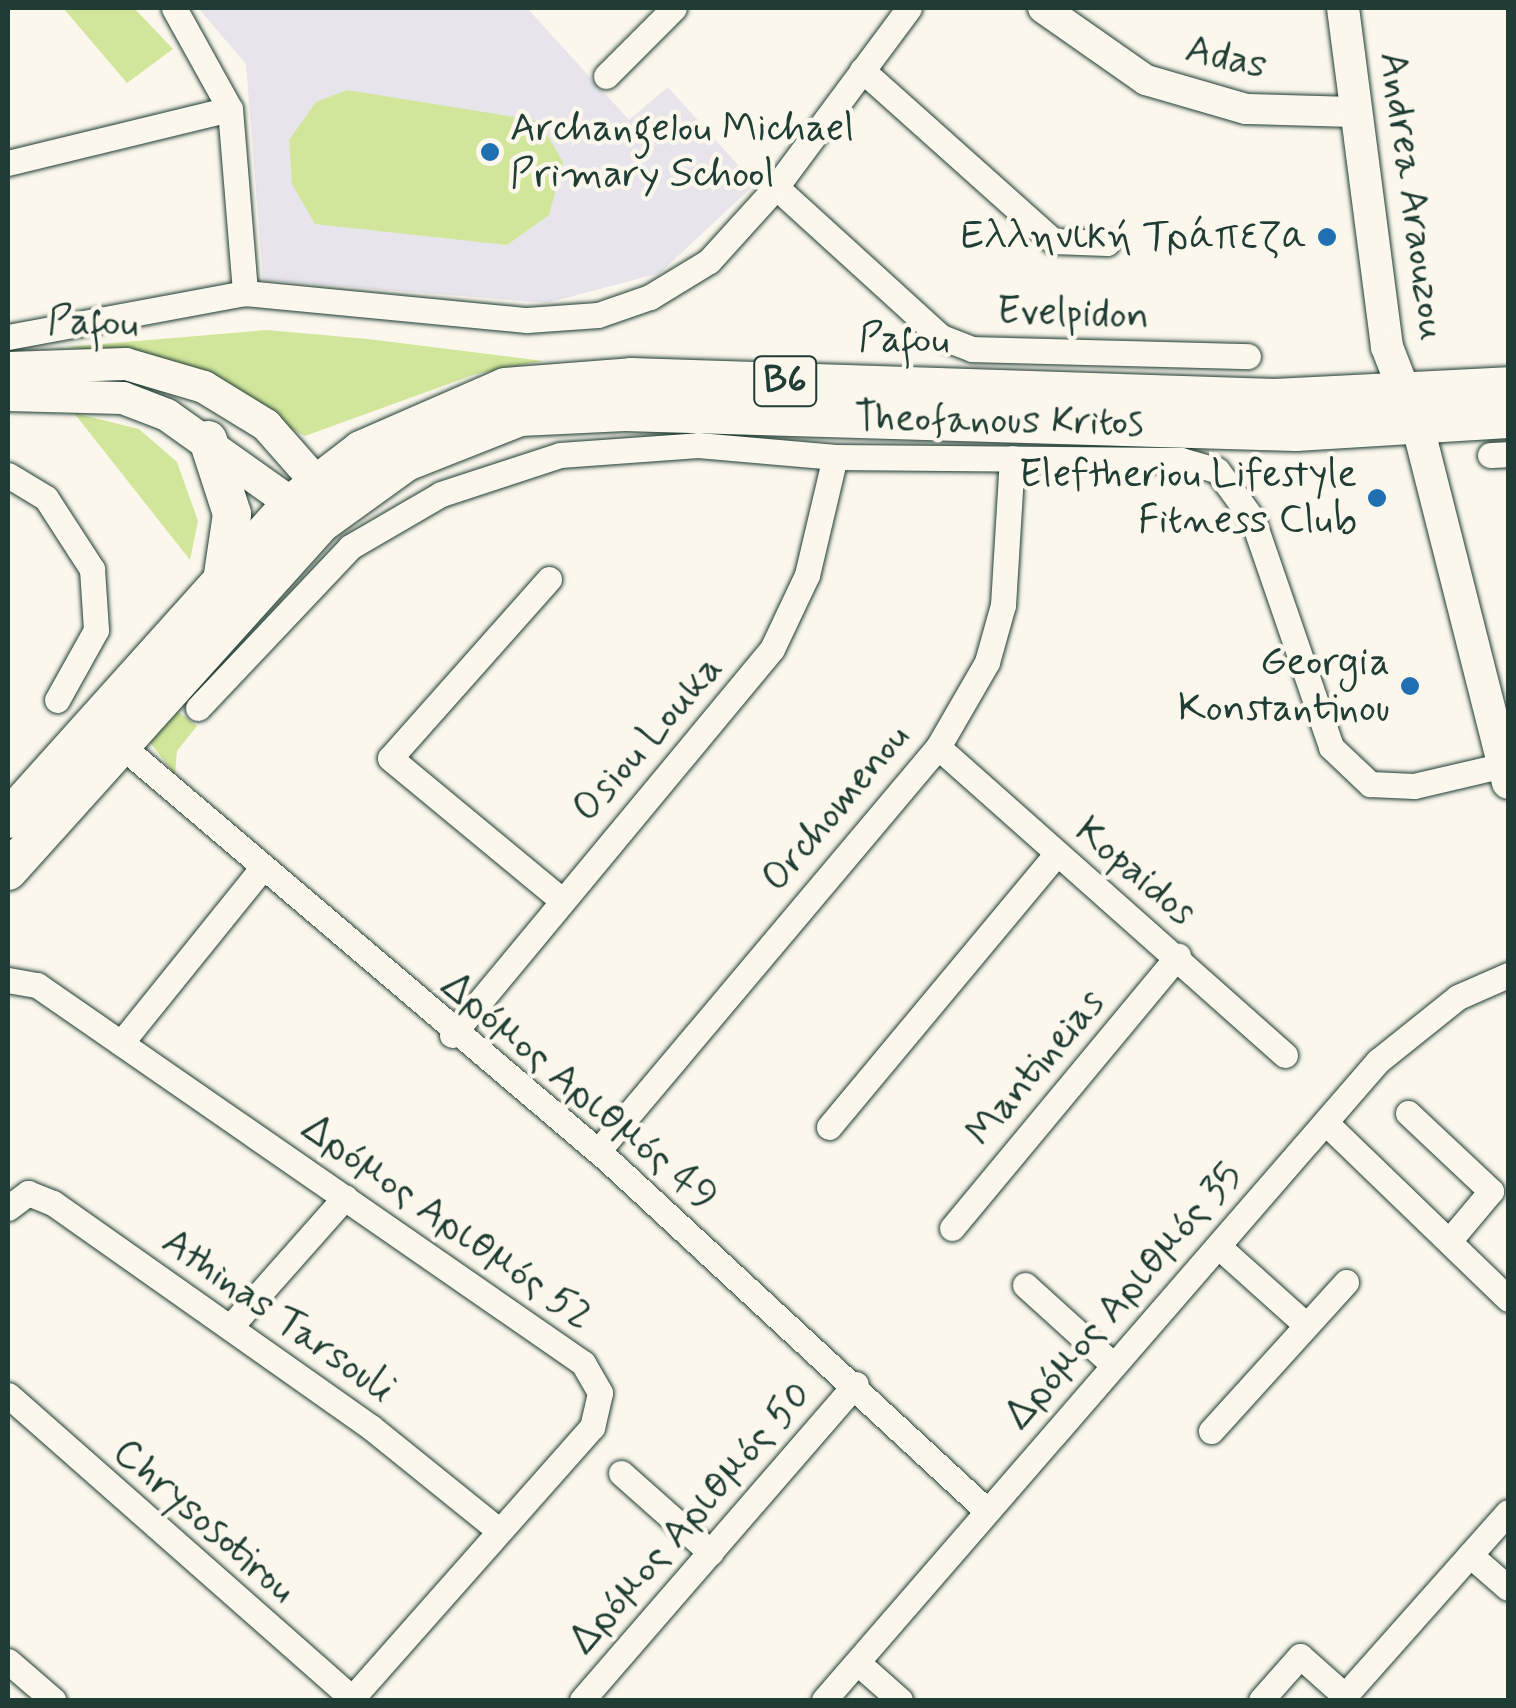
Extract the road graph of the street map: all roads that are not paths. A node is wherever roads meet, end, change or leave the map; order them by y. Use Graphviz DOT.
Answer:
graph roads {
  1 [pos="174,8"];
  2 [pos="674,8"];
  3 [pos="909,8"];
  4 [pos="1343,8"];
  5 [pos="1060,13"];
  6 [pos="862,70"];
  7 [pos="606,76"];
  8 [pos="230,109"];
  9 [pos="1354,112"];
  10 [pos="8,163"];
  11 [pos="776,187"];
  12 [pos="1108,243"];
  13 [pos="245,294"];
  14 [pos="8,337"];
  15 [pos="1248,356"];
  16 [pos="8,368"];
  17 [pos="1508,386"];
  18 [pos="8,395"];
  19 [pos="1410,411"];
  20 [pos="1508,419"];
  21 [pos="208,440"];
  22 [pos="835,457"];
  23 [pos="1012,458"];
  24 [pos="8,475"];
  25 [pos="317,504"];
  26 [pos="223,574"];
  27 [pos="549,579"];
  28 [pos="58,700"];
  29 [pos="198,708"];
  30 [pos="116,741"];
  31 [pos="938,748"];
  32 [pos="1506,774"];
  33 [pos="8,819"];
  34 [pos="1055,856"];
  35 [pos="262,868"];
  36 [pos="8,872"];
  37 [pos="559,898"];
  38 [pos="1178,956"];
  39 [pos="1508,975"];
  40 [pos="8,980"];
  41 [pos="452,1035"];
  42 [pos="122,1043"];
  43 [pos="1284,1055"];
  44 [pos="1408,1113"];
  45 [pos="1326,1124"];
  46 [pos="829,1126"];
  47 [pos="598,1151"];
  48 [pos="345,1197"];
  49 [pos="8,1208"];
  50 [pos="952,1228"];
  51 [pos="1449,1242"];
  52 [pos="1218,1246"];
  53 [pos="1346,1282"];
  54 [pos="1025,1285"];
  55 [pos="1508,1299"];
  56 [pos="1306,1325"];
  57 [pos="231,1326"];
  58 [pos="1111,1364"];
  59 [pos="856,1384"];
  60 [pos="8,1395"];
  61 [pos="1211,1431"];
  62 [pos="621,1473"];
  63 [pos="985,1509"];
  64 [pos="1508,1512"];
  65 [pos="497,1529"];
  66 [pos="711,1553"];
  67 [pos="1470,1555"];
  68 [pos="1508,1588"];
  69 [pos="8,1661"];
  70 [pos="858,1663"];
  71 [pos="1343,1698"];
  72 [pos="353,1699"];
  73 [pos="53,1700"];
  74 [pos="582,1700"];
  75 [pos="824,1700"];
  76 [pos="900,1700"];
  77 [pos="1262,1700"];
  1 -- 8 [label="street"];
  2 -- 7 [label="street"];
  3 -- 6 [label="street"];
  4 -- 9 [label="main road, Andrea Araouzou"];
  5 -- 9 [label="street, Adas"];
  6 -- 11 [label="street"];
  6 -- 12 [label="street"];
  8 -- 10 [label="street"];
  8 -- 13 [label="street"];
  9 -- 19 [label="main road, Andrea Araouzou"];
  11 -- 13 [label="street"];
  11 -- 15 [label="street, Evelpidon"];
  13 -- 14 [label="street"];
  16 -- 25 [label="main road, Pafou"];
  17 -- 19 [label="main road, Pafou / B6"];
  18 -- 21 [label="main road, Pafou"];
  19 -- 20 [label="main road, Pafou / B6"];
  19 -- 25 [label="main road, Pafou / B6"];
  19 -- 32 [label="main road, Andrea Araouzou"];
  21 -- 25 [label="main road, Pafou"];
  21 -- 26 [label="main road"];
  22 -- 23 [label="street, Theofanous Kritos"];
  22 -- 29 [label="street, Theofanous Kritos"];
  22 -- 37 [label="street, Osiou Louka"];
  23 -- 31 [label="street, Orchomenou"];
  23 -- 32 [label="street, Theofanous Kritos"];
  24 -- 28 [label="street"];
  25 -- 26 [label="main road, B6"];
  25 -- 30 [label="main road, B6"];
  26 -- 33 [label="main road, B6"];
  27 -- 37 [label="street"];
  30 -- 35 [label="street, Δρόμος Αριθμός 49"];
  30 -- 36 [label="main road, B6"];
  31 -- 34 [label="street, Kopaidos"];
  31 -- 47 [label="street, Orchomenou"];
  34 -- 38 [label="street, Kopaidos"];
  34 -- 46 [label="street"];
  35 -- 41 [label="street, Δρόμος Αριθμός 49"];
  35 -- 42 [label="street"];
  37 -- 41 [label="street, Osiou Louka"];
  38 -- 43 [label="street, Kopaidos"];
  38 -- 50 [label="street, Mantineias"];
  39 -- 45 [label="street, Δρόμος Αριθμός 35"];
  40 -- 42 [label="street, Δρόμος Αριθμός 52"];
  41 -- 47 [label="street, Δρόμος Αριθμός 49"];
  42 -- 48 [label="street, Δρόμος Αριθμός 52"];
  44 -- 51 [label="street"];
  45 -- 51 [label="street"];
  45 -- 52 [label="street, Δρόμος Αριθμός 35"];
  47 -- 59 [label="street, Δρόμος Αριθμός 49"];
  48 -- 57 [label="street"];
  48 -- 65 [label="street, Δρόμος Αριθμός 52"];
  49 -- 57 [label="street, Athinas Tarsouli"];
  51 -- 55 [label="street"];
  52 -- 56 [label="street"];
  52 -- 58 [label="street, Δρόμος Αριθμός 35"];
  53 -- 56 [label="street"];
  54 -- 58 [label="street"];
  56 -- 61 [label="street"];
  57 -- 65 [label="street, Athinas Tarsouli"];
  58 -- 63 [label="street, Δρόμος Αριθμός 35"];
  59 -- 63 [label="street, Δρόμος Αριθμός 49"];
  59 -- 66 [label="street, Δρόμος Αριθμός 50"];
  60 -- 72 [label="street, Chrysosotirou"];
  62 -- 66 [label="street"];
  63 -- 70 [label="street, Δρόμος Αριθμός 35"];
  64 -- 67 [label="street"];
  65 -- 72 [label="street, Δρόμος Αριθμός 52"];
  66 -- 74 [label="street, Δρόμος Αριθμός 50"];
  67 -- 68 [label="street"];
  67 -- 71 [label="street"];
  69 -- 73 [label="street"];
  70 -- 75 [label="street, Δρόμος Αριθμός 35"];
  70 -- 76 [label="street"];
  71 -- 77 [label="street"];
}
